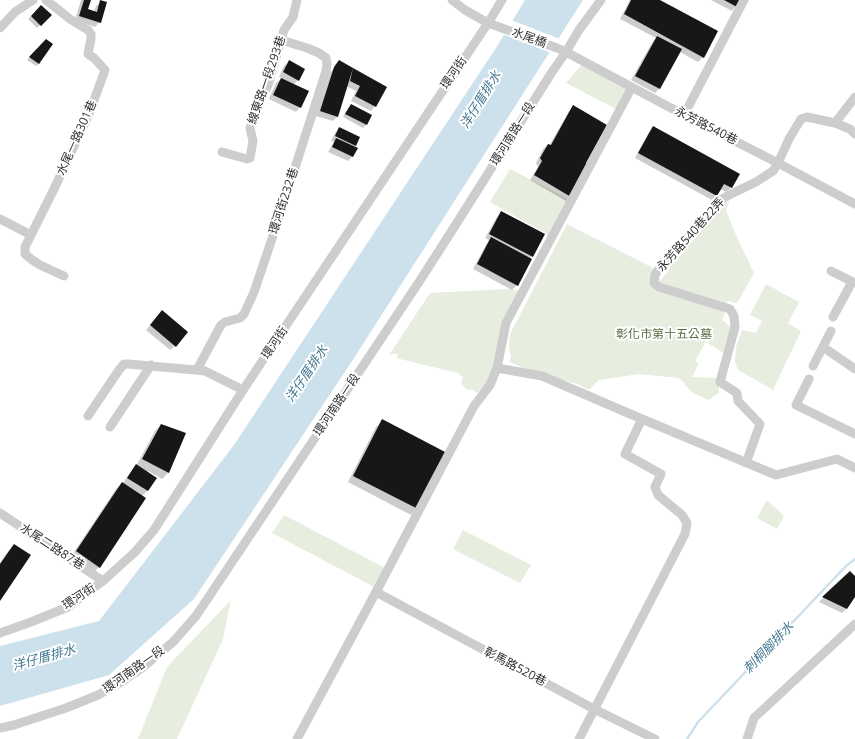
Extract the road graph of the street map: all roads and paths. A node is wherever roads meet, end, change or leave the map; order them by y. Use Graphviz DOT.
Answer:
graph roads {
  1 [pos="33,0"];
  2 [pos="46,0"];
  3 [pos="297,0"];
  4 [pos="452,0"];
  5 [pos="502,0"];
  6 [pos="601,0"];
  7 [pos="744,0"];
  8 [pos="488,23"];
  9 [pos="0,28"];
  10 [pos="281,40"];
  11 [pos="557,48"];
  12 [pos="566,52"];
  13 [pos="632,87"];
  14 [pos="855,96"];
  15 [pos="684,115"];
  16 [pos="835,123"];
  17 [pos="855,134"];
  18 [pos="222,152"];
  19 [pos="778,163"];
  20 [pos="855,204"];
  21 [pos="0,219"];
  22 [pos="31,235"];
  23 [pos="831,271"];
  24 [pos="64,276"];
  25 [pos="854,282"];
  26 [pos="833,318"];
  27 [pos="831,331"];
  28 [pos="823,347"];
  29 [pos="151,365"];
  30 [pos="813,366"];
  31 [pos="498,368"];
  32 [pos="855,369"];
  33 [pos="196,370"];
  34 [pos="809,379"];
  35 [pos="244,390"];
  36 [pos="88,416"];
  37 [pos="642,419"];
  38 [pos="110,427"];
  39 [pos="855,434"];
  40 [pos="746,463"];
  41 [pos="855,468"];
  42 [pos="0,513"];
  43 [pos="103,581"];
  44 [pos="376,592"];
  45 [pos="855,624"];
  46 [pos="0,633"];
  47 [pos="594,709"];
  48 [pos="0,728"];
  49 [pos="297,739"];
  50 [pos="579,739"];
  51 [pos="655,739"];
  52 [pos="747,739"];
  1 -- 9 [label="street"];
  2 -- 22 [label="street, 水尾一路301巷"];
  3 -- 10 [label="street, 線東路一段293巷"];
  4 -- 8 [label="street, 水尾橋"];
  5 -- 8 [label="street, 環河街"];
  6 -- 12 [label="street, 環河南路一段"];
  7 -- 15 [label="street"];
  8 -- 11 [label="street, 水尾橋"];
  8 -- 35 [label="street, 環河街"];
  10 -- 18 [label="street, 線東路一段293巷"];
  10 -- 33 [label="street, 環河街232巷"];
  11 -- 12 [label="street, 永芳路540巷"];
  12 -- 13 [label="street, 永芳路540巷"];
  12 -- 48 [label="street, 環河南路一段"];
  13 -- 15 [label="street, 永芳路540巷"];
  13 -- 31 [label="street"];
  14 -- 16 [label="street"];
  15 -- 19 [label="street, 永芳路540巷"];
  16 -- 17 [label="street, 永芳路540巷22弄"];
  16 -- 19 [label="street, 永芳路540巷22弄"];
  19 -- 20 [label="street, 永芳路540巷"];
  19 -- 40 [label="street, 永芳路540巷22弄"];
  21 -- 22 [label="street"];
  22 -- 24 [label="street, 水尾一路301巷"];
  23 -- 25 [label="street"];
  25 -- 26 [label="street"];
  27 -- 28 [label="street"];
  28 -- 30 [label="street"];
  28 -- 32 [label="street"];
  29 -- 33 [label="street"];
  29 -- 36 [label="street"];
  29 -- 38 [label="street"];
  31 -- 37 [label="street"];
  31 -- 44 [label="street"];
  33 -- 35 [label="street"];
  34 -- 39 [label="street"];
  35 -- 43 [label="street, 環河街"];
  37 -- 40 [label="street"];
  37 -- 47 [label="street"];
  40 -- 41 [label="street"];
  42 -- 43 [label="street, 水尾二路87巷"];
  43 -- 46 [label="street, 環河街"];
  44 -- 47 [label="street, 彰馬路520巷"];
  44 -- 49 [label="street"];
  45 -- 52 [label="street"];
  47 -- 50 [label="street"];
  47 -- 51 [label="street, 彰馬路520巷"];
}
